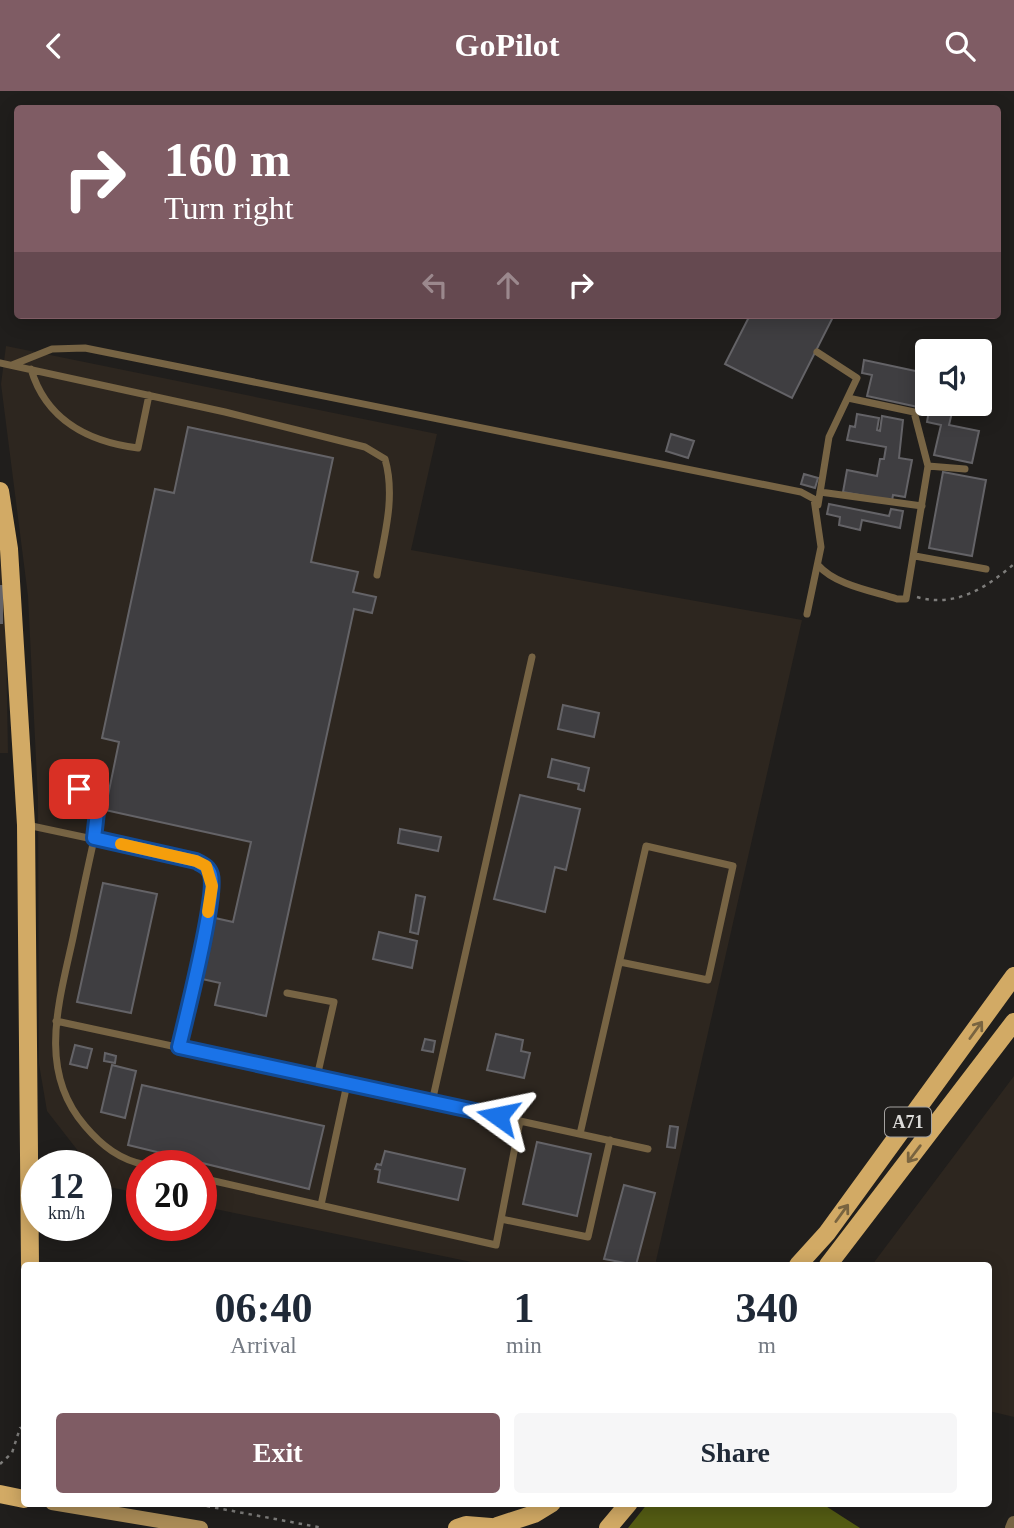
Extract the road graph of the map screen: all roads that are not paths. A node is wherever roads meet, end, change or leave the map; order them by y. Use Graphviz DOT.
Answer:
graph roads {
  1 [pos="817,352"];
  2 [pos="0,363"];
  3 [pos="12,365"];
  4 [pos="31,369"];
  5 [pos="149,395"];
  6 [pos="848,398"];
  7 [pos="928,466"];
  8 [pos="965,469"];
  9 [pos="0,491"];
  10 [pos="820,492"];
  11 [pos="922,506"];
  12 [pos="817,510"];
  13 [pos="915,557"];
  14 [pos="818,565"];
  15 [pos="986,569"];
  16 [pos="377,575"];
  17 [pos="807,614"];
  18 [pos="533,657"];
  19 [pos="71,776"];
  20 [pos="26,825"];
  21 [pos="94,838"];
  22 [pos="620,962"];
  23 [pos="1014,976"];
  24 [pos="287,993"];
  25 [pos="56,1021"];
  26 [pos="1014,1021"];
  27 [pos="179,1047"];
  28 [pos="317,1077"];
  29 [pos="347,1084"];
  30 [pos="432,1102"];
  31 [pos="520,1121"];
  32 [pos="580,1134"];
  33 [pos="610,1140"];
  34 [pos="648,1149"];
  35 [pos="126,1158"];
  36 [pos="217,1182"];
  37 [pos="321,1205"];
  38 [pos="501,1219"];
  39 [pos="30,1262"];
  40 [pos="801,1262"];
  41 [pos="830,1262"];
  42 [pos="0,1494"];
  43 [pos="21,1498"];
  44 [pos="76,1507"];
  45 [pos="545,1507"];
  46 [pos="626,1507"];
  47 [pos="1014,1523"];
  48 [pos="500,1527"];
  49 [pos="201,1528"];
  50 [pos="457,1528"];
  51 [pos="608,1528"];
  52 [pos="1012,1528"];
  1 -- 6 [label="lane"];
  2 -- 3 [label="lane"];
  3 -- 4 [label="lane"];
  3 -- 12 [label="lane"];
  4 -- 5 [label="lane"];
  4 -- 5 [label="lane"];
  5 -- 16 [label="lane"];
  6 -- 7 [label="lane"];
  6 -- 10 [label="lane"];
  7 -- 8 [label="lane"];
  7 -- 11 [label="lane"];
  9 -- 20 [label="main road"];
  10 -- 11 [label="lane"];
  10 -- 12 [label="lane"];
  11 -- 13 [label="lane"];
  12 -- 14 [label="lane"];
  13 -- 14 [label="lane"];
  13 -- 15 [label="lane"];
  14 -- 17 [label="lane"];
  18 -- 30 [label="lane"];
  19 -- 21 [label="lane"];
  20 -- 21 [label="lane"];
  20 -- 39 [label="main road"];
  21 -- 25 [label="lane"];
  21 -- 27 [label="lane"];
  22 -- 22 [label="lane"];
  22 -- 32 [label="lane"];
  40 -- 23 [label="main road, A71, one-way"];
  24 -- 28 [label="lane"];
  25 -- 27 [label="lane"];
  25 -- 35 [label="lane"];
  26 -- 41 [label="main road, A71, one-way"];
  27 -- 28 [label="lane"];
  28 -- 29 [label="lane"];
  29 -- 30 [label="lane"];
  29 -- 37 [label="lane"];
  30 -- 31 [label="lane"];
  31 -- 32 [label="lane"];
  31 -- 38 [label="lane"];
  32 -- 33 [label="lane"];
  33 -- 34 [label="lane"];
  33 -- 38 [label="lane"];
  36 -- 37 [label="lane"];
  37 -- 38 [label="lane"];
  42 -- 43 [label="main road"];
  44 -- 49 [label="main road"];
  45 -- 48 [label="main road"];
  46 -- 51 [label="main road"];
  47 -- 52 [label="street"];
  48 -- 50 [label="main road"];
}
